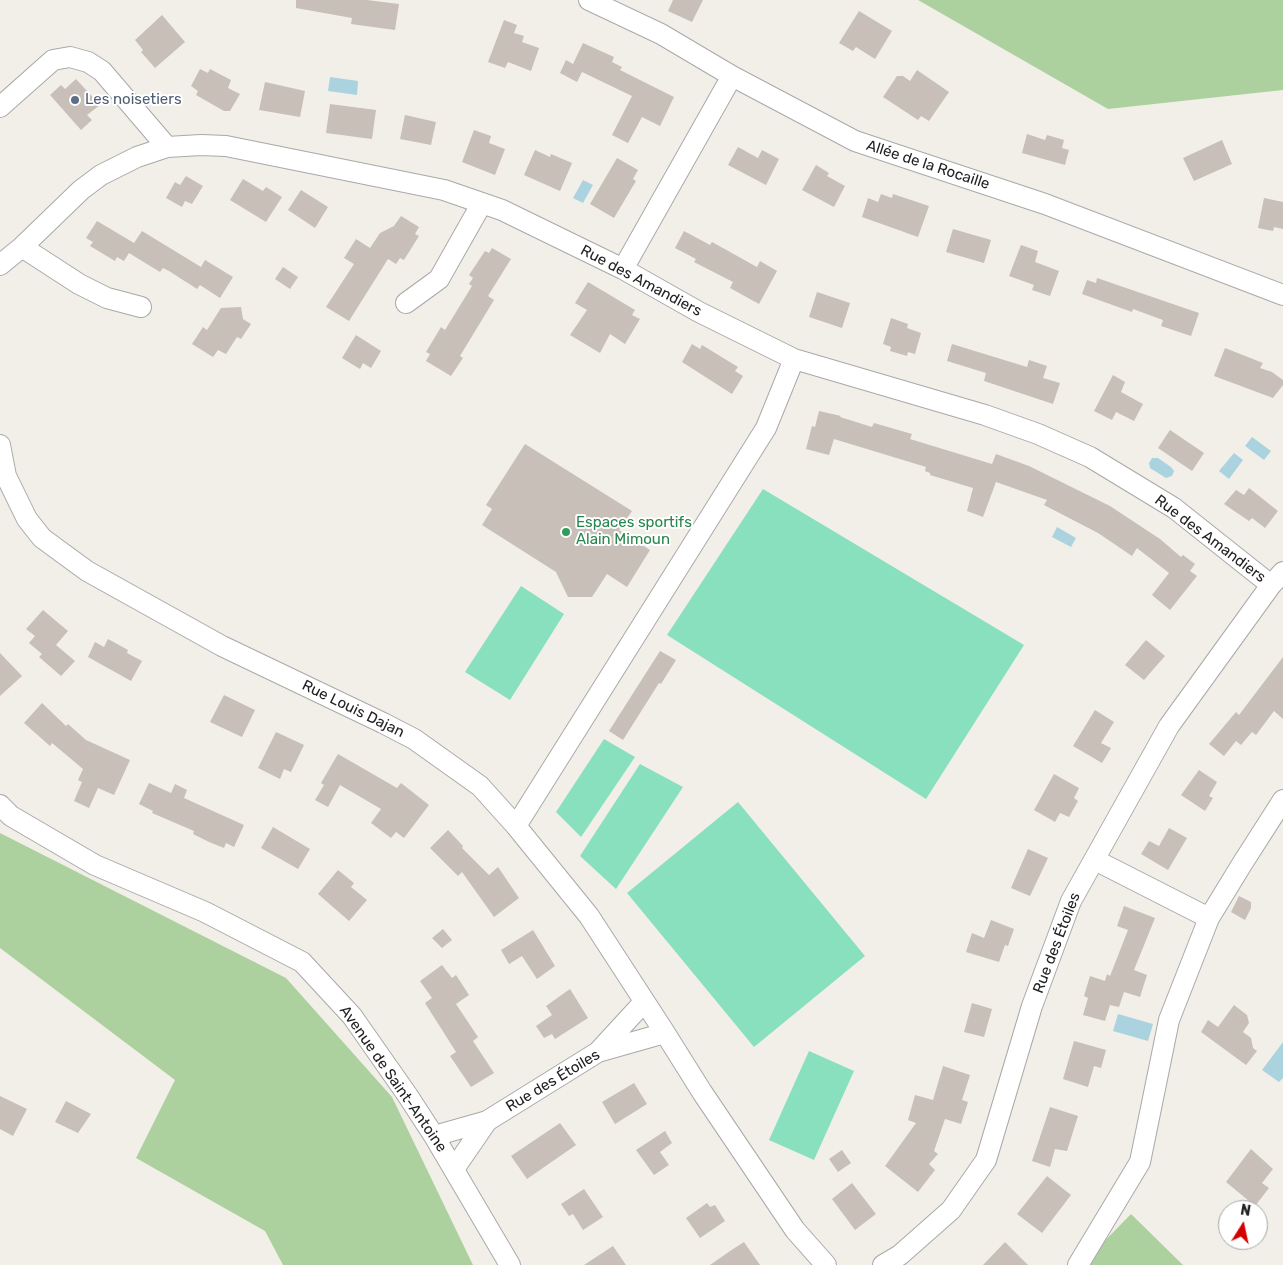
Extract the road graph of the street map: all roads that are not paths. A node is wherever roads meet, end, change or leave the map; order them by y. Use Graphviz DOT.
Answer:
graph roads {
  1 [pos="589,0"];
  2 [pos="732,76"];
  3 [pos="0,107"];
  4 [pos="167,147"];
  5 [pos="482,202"];
  6 [pos="22,246"];
  7 [pos="0,265"];
  8 [pos="624,269"];
  9 [pos="1283,295"];
  10 [pos="406,303"];
  11 [pos="141,307"];
  12 [pos="794,359"];
  13 [pos="0,445"];
  14 [pos="1277,579"];
  15 [pos="1283,800"];
  16 [pos="0,805"];
  17 [pos="516,826"];
  18 [pos="1095,860"];
  19 [pos="1209,918"];
  20 [pos="644,1002"];
  21 [pos="665,1033"];
  22 [pos="598,1052"];
  23 [pos="487,1122"];
  24 [pos="434,1136"];
  25 [pos="454,1169"];
  26 [pos="510,1265"];
  27 [pos="826,1265"];
  28 [pos="883,1265"];
  29 [pos="1078,1265"];
  1 -- 2 [label="street, Allée de la Rocaille"];
  2 -- 8 [label="street"];
  2 -- 9 [label="street, Allée de la Rocaille"];
  3 -- 4 [label="street"];
  4 -- 5 [label="street, Rue des Amandiers"];
  4 -- 6 [label="street, Rue des Amandiers"];
  5 -- 8 [label="street, Rue des Amandiers"];
  5 -- 10 [label="street"];
  6 -- 7 [label="street, Rue des Amandiers"];
  6 -- 11 [label="street"];
  8 -- 12 [label="street, Rue des Amandiers"];
  12 -- 14 [label="street, Rue des Amandiers"];
  12 -- 17 [label="street"];
  13 -- 17 [label="street, Rue Louis Dajan"];
  14 -- 18 [label="street, Rue des Étoiles"];
  15 -- 19 [label="street"];
  16 -- 24 [label="street, Avenue de Saint-Antoine"];
  17 -- 20 [label="street, Rue Louis Dajan"];
  18 -- 19 [label="street"];
  18 -- 28 [label="street, Rue des Étoiles"];
  19 -- 29 [label="street"];
  20 -- 21 [label="street, Rue Louis Dajan"];
  20 -- 22 [label="street"];
  21 -- 22 [label="street, Rue des Étoiles"];
  21 -- 27 [label="street"];
  22 -- 23 [label="street, Rue des Étoiles"];
  23 -- 24 [label="street"];
  23 -- 25 [label="street, Rue des Étoiles"];
  24 -- 25 [label="street, Avenue de Saint-Antoine"];
  25 -- 26 [label="street, Avenue de Saint-Antoine"];
}
